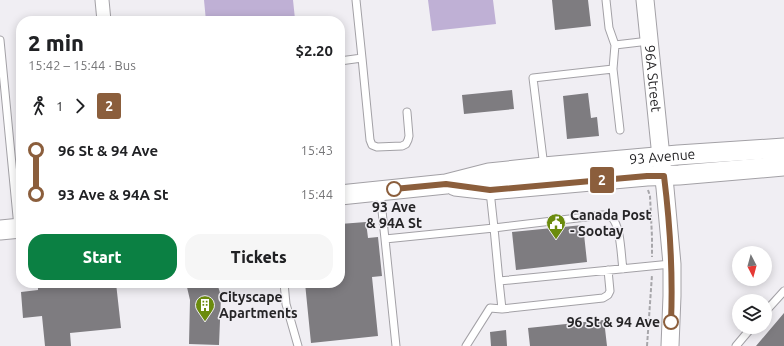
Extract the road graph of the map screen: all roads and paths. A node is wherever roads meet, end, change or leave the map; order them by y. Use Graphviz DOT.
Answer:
graph roads {
  1 [pos="102,0"];
  2 [pos="356,0"];
  3 [pos="606,0"];
  4 [pos="645,0"];
  5 [pos="104,16"];
  6 [pos="0,40"];
  7 [pos="649,41"];
  8 [pos="615,45"];
  9 [pos="362,58"];
  10 [pos="345,60"];
  11 [pos="613,69"];
  12 [pos="407,112"];
  13 [pos="620,130"];
  14 [pos="784,148"];
  15 [pos="661,157"];
  16 [pos="784,166"];
  17 [pos="544,167"];
  18 [pos="664,176"];
  19 [pos="446,184"];
  20 [pos="490,190"];
  21 [pos="380,191"];
  22 [pos="345,194"];
  23 [pos="13,228"];
  24 [pos="494,228"];
  25 [pos="385,239"];
  26 [pos="672,264"];
  27 [pos="623,269"];
  28 [pos="608,270"];
  29 [pos="499,281"];
  30 [pos="284,288"];
  31 [pos="784,290"];
  32 [pos="772,304"];
  33 [pos="502,308"];
  34 [pos="746,334"];
  35 [pos="298,346"];
  36 [pos="396,346"];
  37 [pos="466,346"];
  38 [pos="670,346"];
  39 [pos="736,346"];
  1 -- 5 [label="street"];
  2 -- 9 [label="lane"];
  3 -- 8 [label="lane"];
  4 -- 7 [label="street, 96A Street"];
  6 -- 23 [label="lane"];
  7 -- 8 [label="lane"];
  7 -- 15 [label="street, 96A Street"];
  8 -- 11 [label="lane"];
  9 -- 10 [label="lane"];
  9 -- 12 [label="lane"];
  11 -- 13 [label="lane"];
  11 -- 17 [label="lane"];
  14 -- 15 [label="main road, 93 Avenue"];
  15 -- 17 [label="main road, 93 Avenue"];
  15 -- 18 [label="street, 96A Street"];
  16 -- 18 [label="main road, 93 Avenue"];
  17 -- 19 [label="main road, 93 Avenue"];
  18 -- 20 [label="main road, 93 Avenue"];
  18 -- 26 [label="street, 96A Street"];
  19 -- 20 [label="main road, 93 Avenue"];
  19 -- 21 [label="main road, 93 Avenue"];
  20 -- 24 [label="lane"];
  21 -- 22 [label="main road, 93 Avenue"];
  21 -- 25 [label="lane"];
  24 -- 25 [label="lane"];
  24 -- 27 [label="lane"];
  24 -- 29 [label="lane"];
  25 -- 36 [label="lane"];
  26 -- 27 [label="lane"];
  26 -- 38 [label="street, 96A Street"];
  27 -- 28 [label="lane"];
  28 -- 29 [label="lane"];
  28 -- 33 [label="lane"];
  29 -- 33 [label="lane"];
  30 -- 35 [label="lane"];
  31 -- 32 [label="lane"];
  33 -- 37 [label="lane"];
  34 -- 39 [label="lane"];
}
